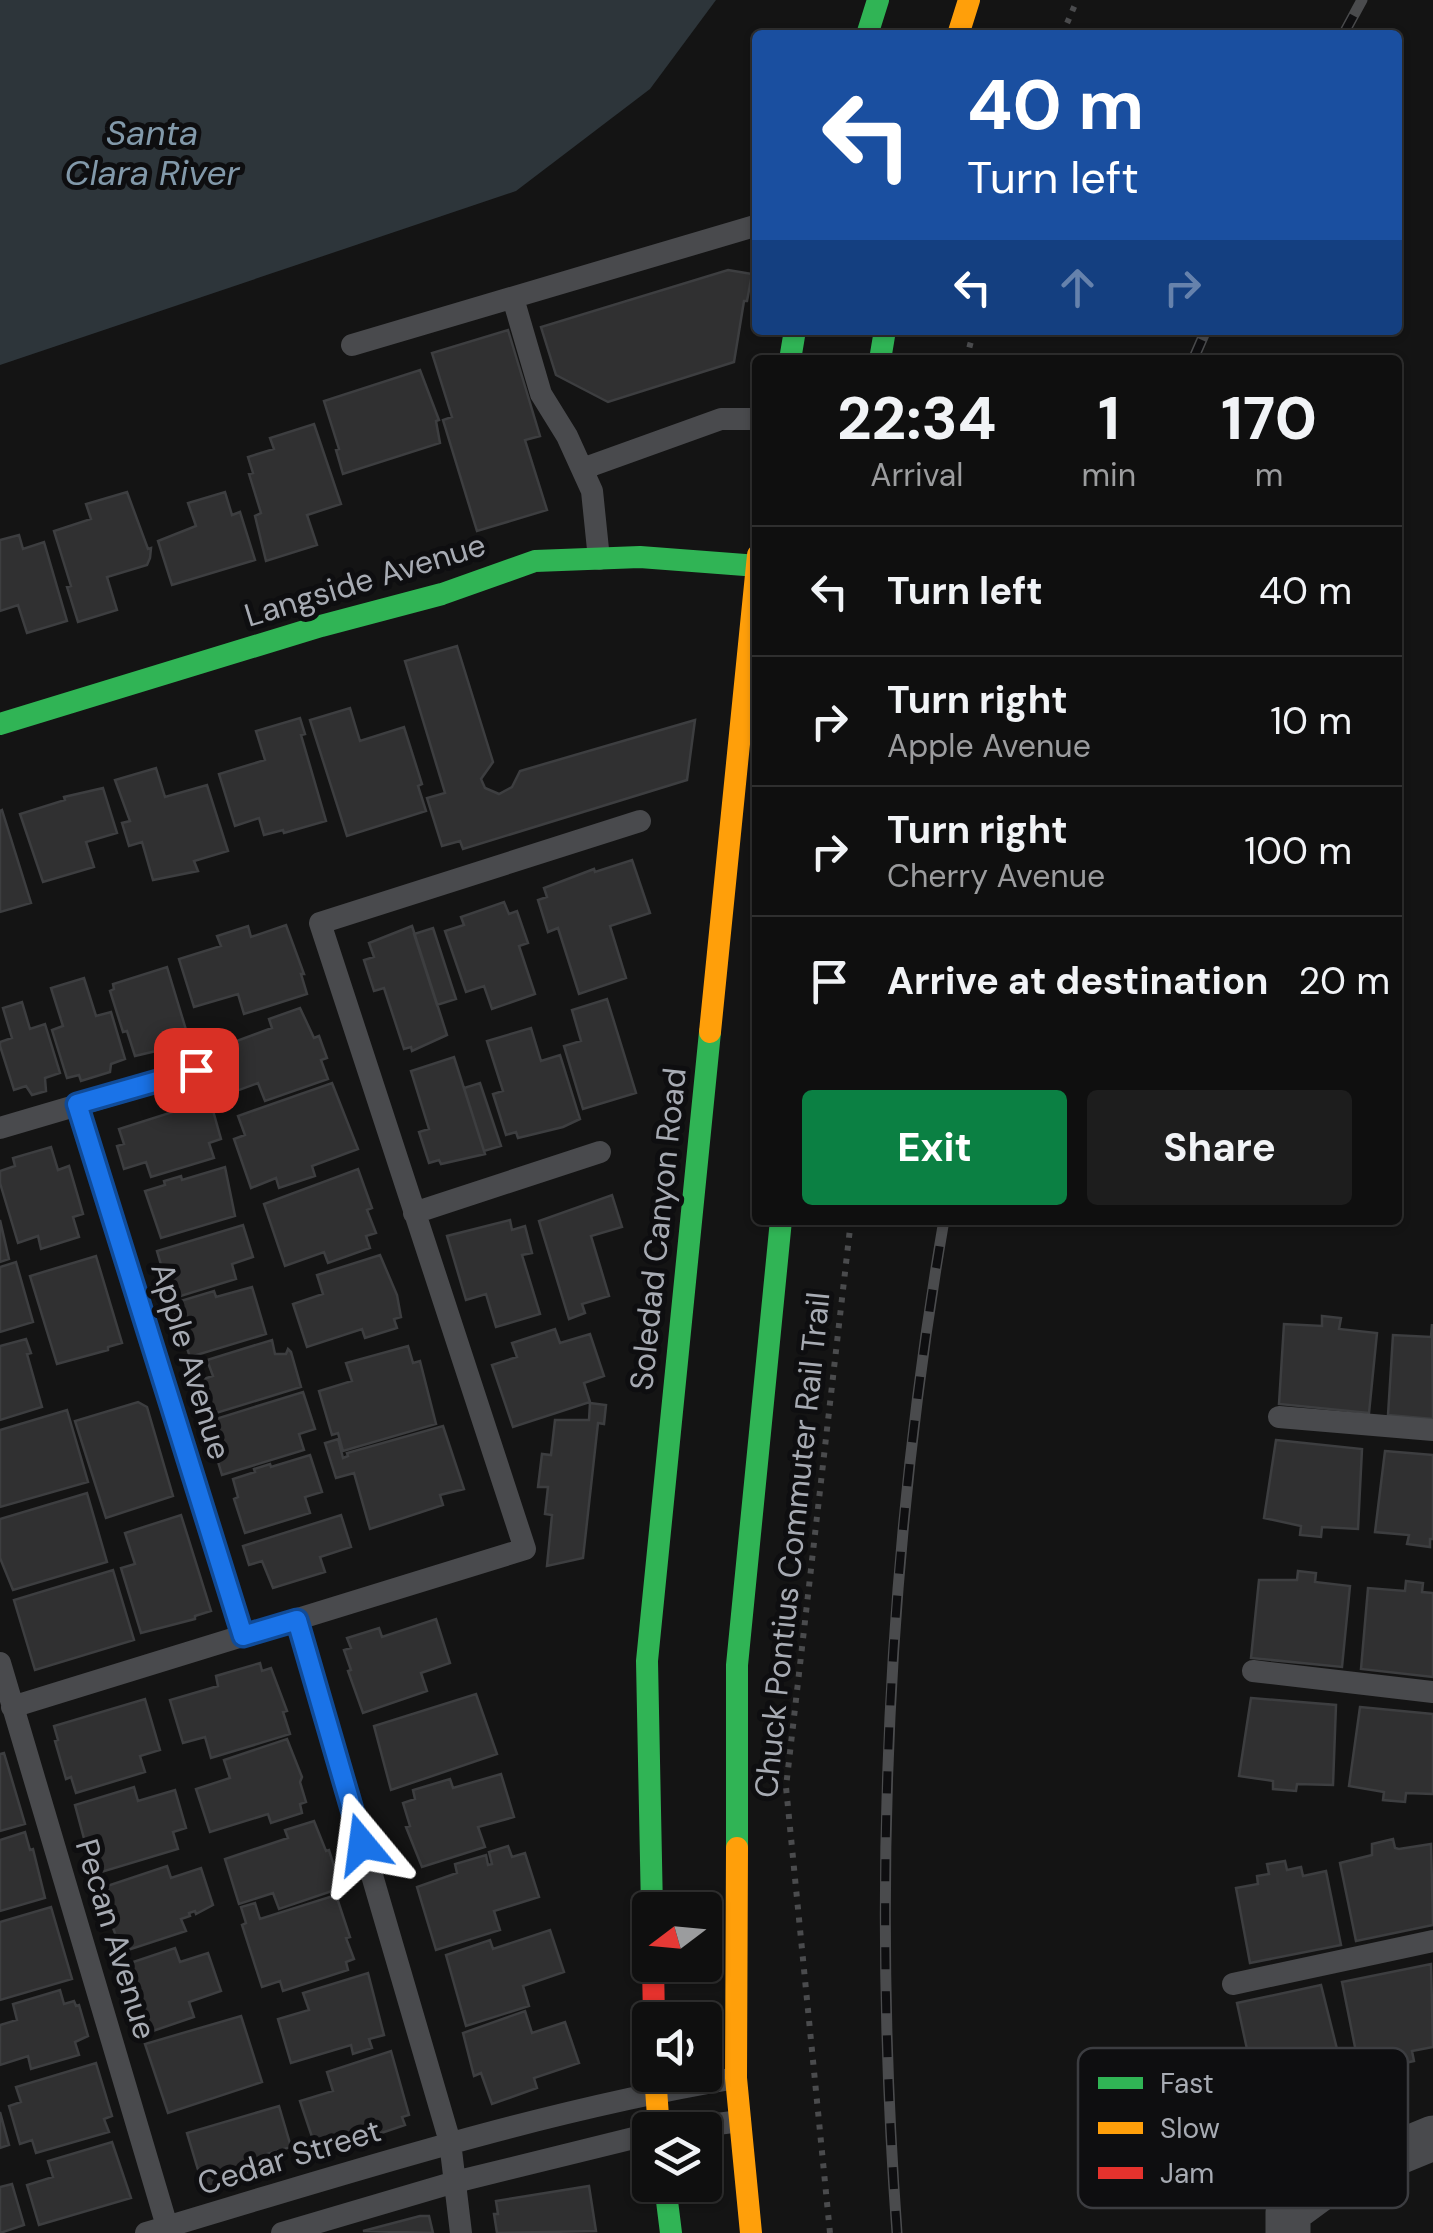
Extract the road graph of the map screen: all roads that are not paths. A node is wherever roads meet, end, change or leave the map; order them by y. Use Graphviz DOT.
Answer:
graph roads {
  1 [pos="878,0"];
  2 [pos="969,0"];
  3 [pos="869,30"];
  4 [pos="960,30"];
  5 [pos="752,226"];
  6 [pos="513,298"];
  7 [pos="352,345"];
  8 [pos="752,419"];
  9 [pos="582,469"];
  10 [pos="599,558"];
  11 [pos="752,562"];
  12 [pos="752,612"];
  13 [pos="0,724"];
  14 [pos="640,821"];
  15 [pos="196,1070"];
  16 [pos="77,1104"];
  17 [pos="0,1128"];
  18 [pos="600,1152"];
  19 [pos="414,1213"];
  20 [pos="781,1225"];
  21 [pos="1279,1417"];
  22 [pos="1433,1430"];
  23 [pos="297,1620"];
  24 [pos="243,1636"];
  25 [pos="0,1663"];
  26 [pos="1253,1671"];
  27 [pos="1433,1692"];
  28 [pos="12,1706"];
  29 [pos="652,1892"];
  30 [pos="1433,1941"];
  31 [pos="1233,1984"];
  32 [pos="736,2078"];
  33 [pos="722,2079"];
  34 [pos="632,2090"];
  35 [pos="740,2121"];
  36 [pos="722,2123"];
  37 [pos="632,2138"];
  38 [pos="1433,2138"];
  39 [pos="450,2142"];
  40 [pos="1408,2148"];
  41 [pos="455,2182"];
  42 [pos="668,2202"];
  43 [pos="161,2231"];
  44 [pos="282,2233"];
  45 [pos="461,2233"];
  46 [pos="671,2233"];
  47 [pos="751,2233"];
  1 -- 3 [label="main road"];
  2 -- 4 [label="main road"];
  5 -- 6 [label="lane"];
  6 -- 7 [label="lane"];
  6 -- 9 [label="lane"];
  8 -- 9 [label="lane"];
  9 -- 10 [label="lane"];
  10 -- 11 [label="main road, Langside Avenue"];
  10 -- 13 [label="main road, Langside Avenue"];
  12 -- 29 [label="main road, Soledad Canyon Road"];
  14 -- 19 [label="lane"];
  15 -- 16 [label="lane"];
  16 -- 17 [label="lane"];
  16 -- 24 [label="lane, Apple Avenue"];
  18 -- 19 [label="lane"];
  19 -- 23 [label="lane"];
  20 -- 32 [label="main road"];
  21 -- 22 [label="lane"];
  23 -- 24 [label="lane"];
  23 -- 39 [label="lane"];
  24 -- 28 [label="lane"];
  25 -- 28 [label="lane, Pecan Avenue"];
  26 -- 27 [label="lane"];
  28 -- 43 [label="lane, Pecan Avenue"];
  30 -- 31 [label="lane"];
  32 -- 33 [label="lane, Cedar Street"];
  32 -- 35 [label="main road"];
  34 -- 39 [label="lane, Cedar Street"];
  35 -- 36 [label="lane"];
  35 -- 47 [label="main road"];
  37 -- 41 [label="lane"];
  38 -- 40 [label="street"];
  39 -- 41 [label="lane"];
  39 -- 43 [label="lane, Cedar Street"];
  41 -- 44 [label="lane"];
  41 -- 45 [label="lane"];
  42 -- 46 [label="main road"];
}
